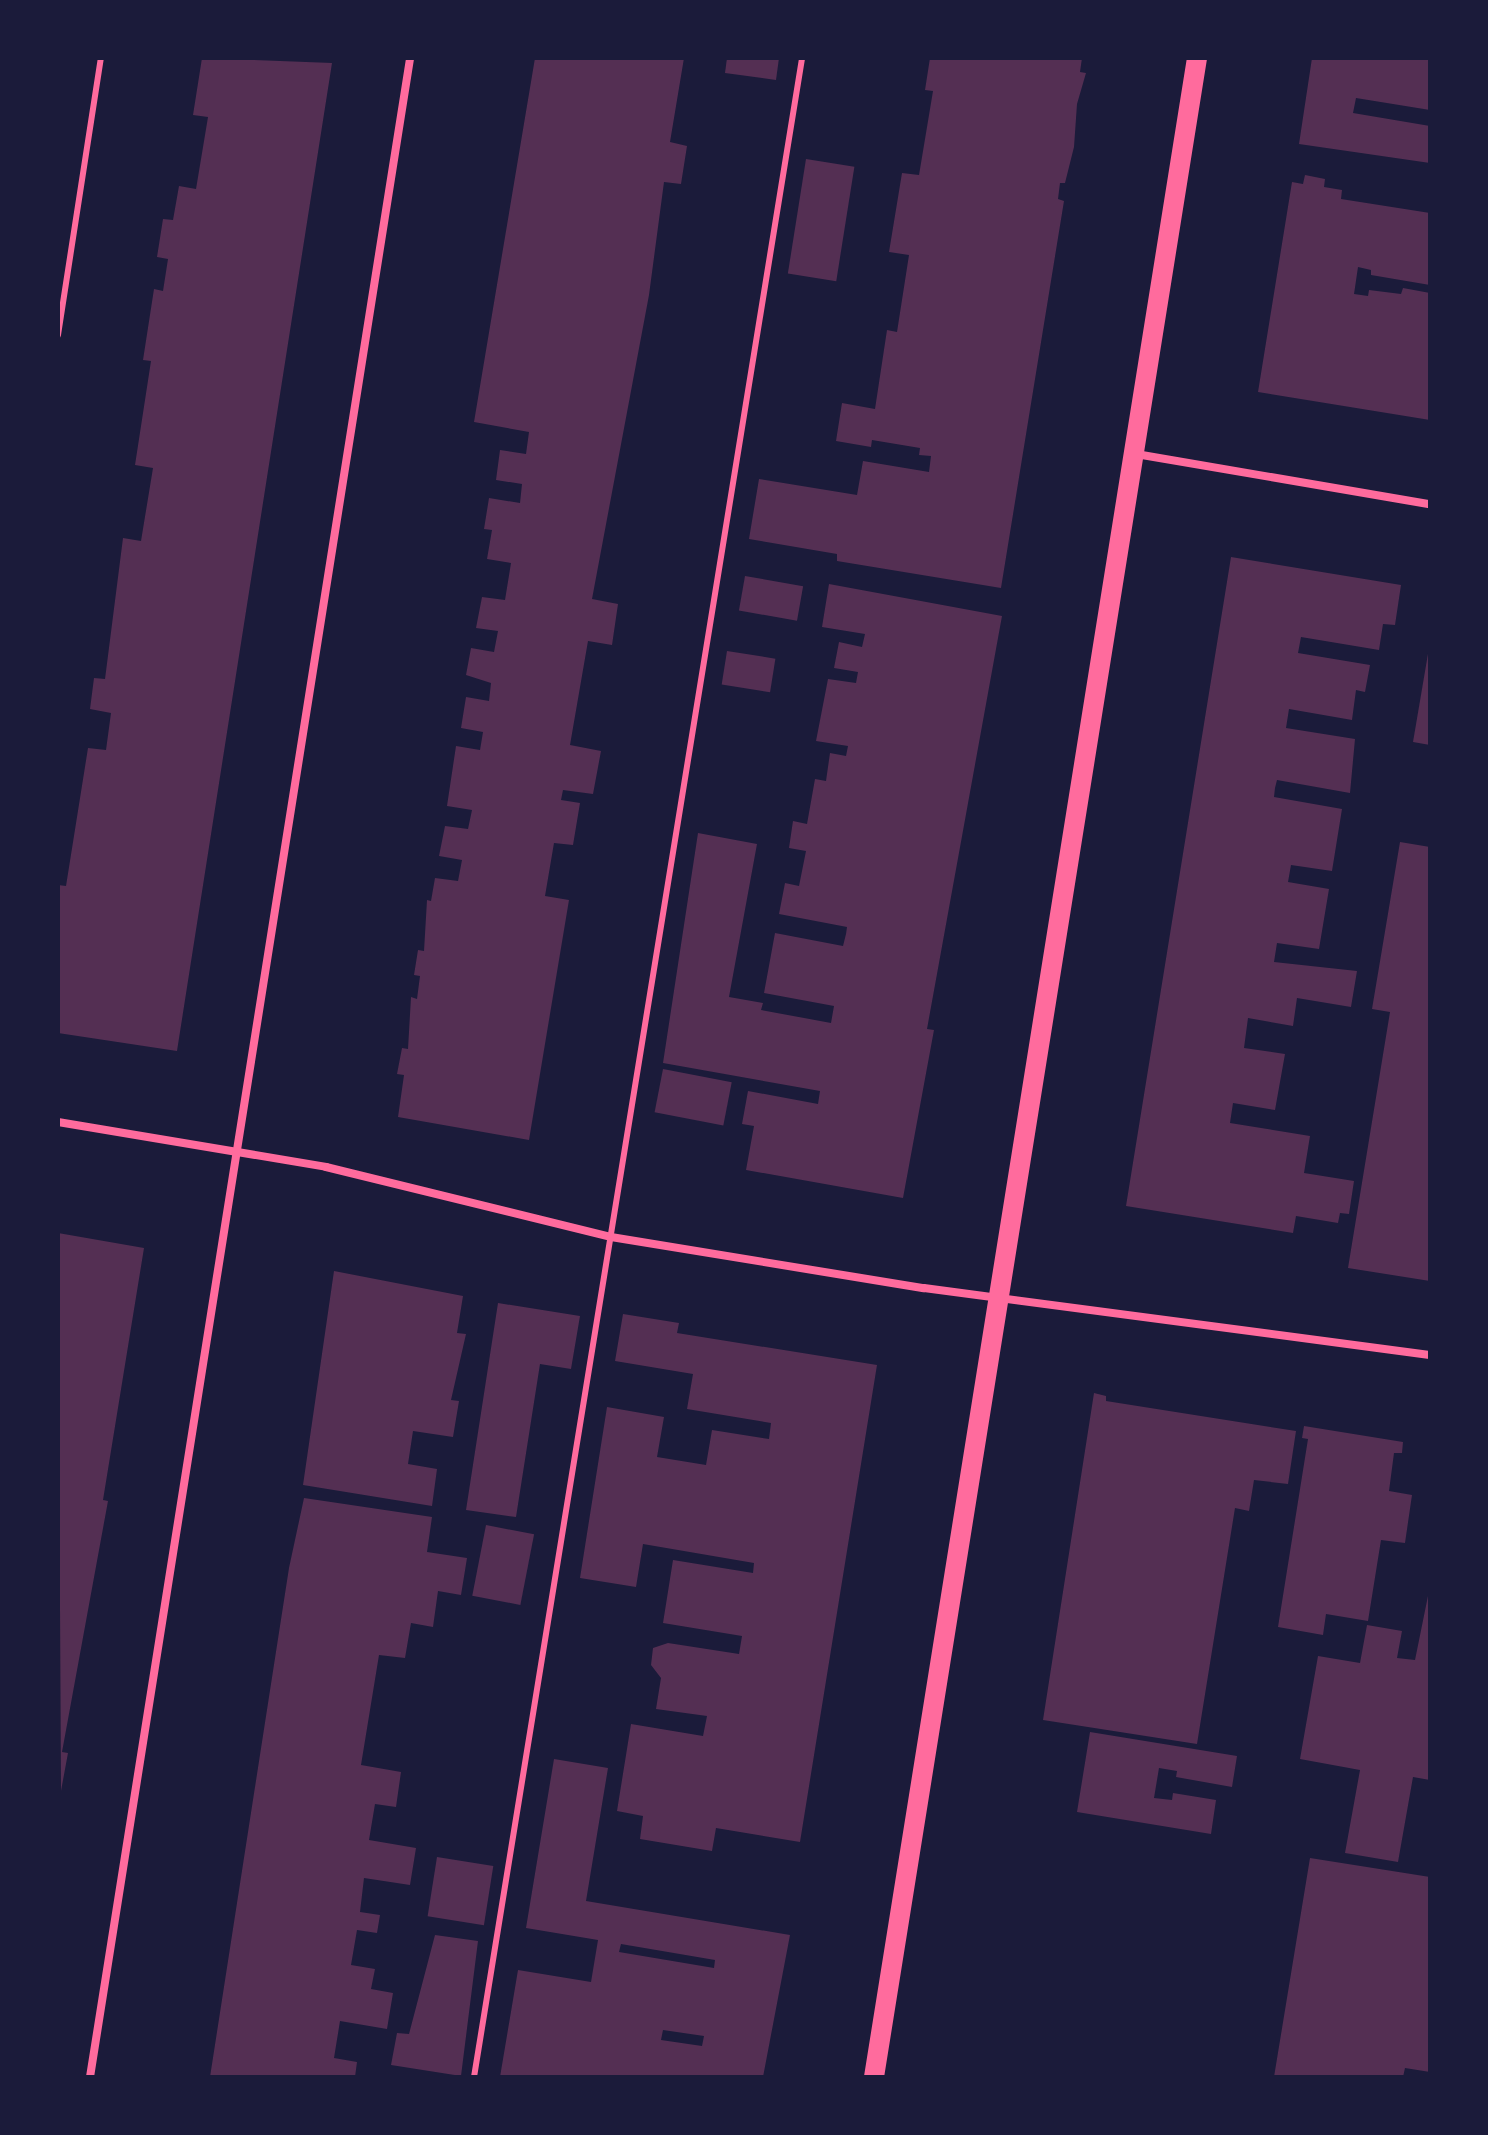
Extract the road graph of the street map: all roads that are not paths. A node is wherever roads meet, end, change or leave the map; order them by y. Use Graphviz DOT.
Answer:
graph roads {
  1 [pos="101,58"];
  2 [pos="410,58"];
  3 [pos="802,58"];
  4 [pos="1197,58"];
  5 [pos="58,335"];
  6 [pos="1135,454"];
  7 [pos="1430,504"];
  8 [pos="58,1122"];
  9 [pos="235,1152"];
  10 [pos="611,1237"];
  11 [pos="1001,1297"];
  12 [pos="1430,1355"];
  13 [pos="90,2077"];
  14 [pos="474,2077"];
  15 [pos="874,2077"];
  1 -- 5 [label="lane"];
  2 -- 9 [label="street"];
  3 -- 10 [label="lane"];
  4 -- 6 [label="main road"];
  6 -- 7 [label="street"];
  6 -- 11 [label="main road"];
  8 -- 9 [label="street"];
  9 -- 10 [label="street"];
  9 -- 13 [label="street"];
  10 -- 11 [label="street"];
  10 -- 14 [label="lane"];
  11 -- 12 [label="street"];
  11 -- 15 [label="main road"];
}
